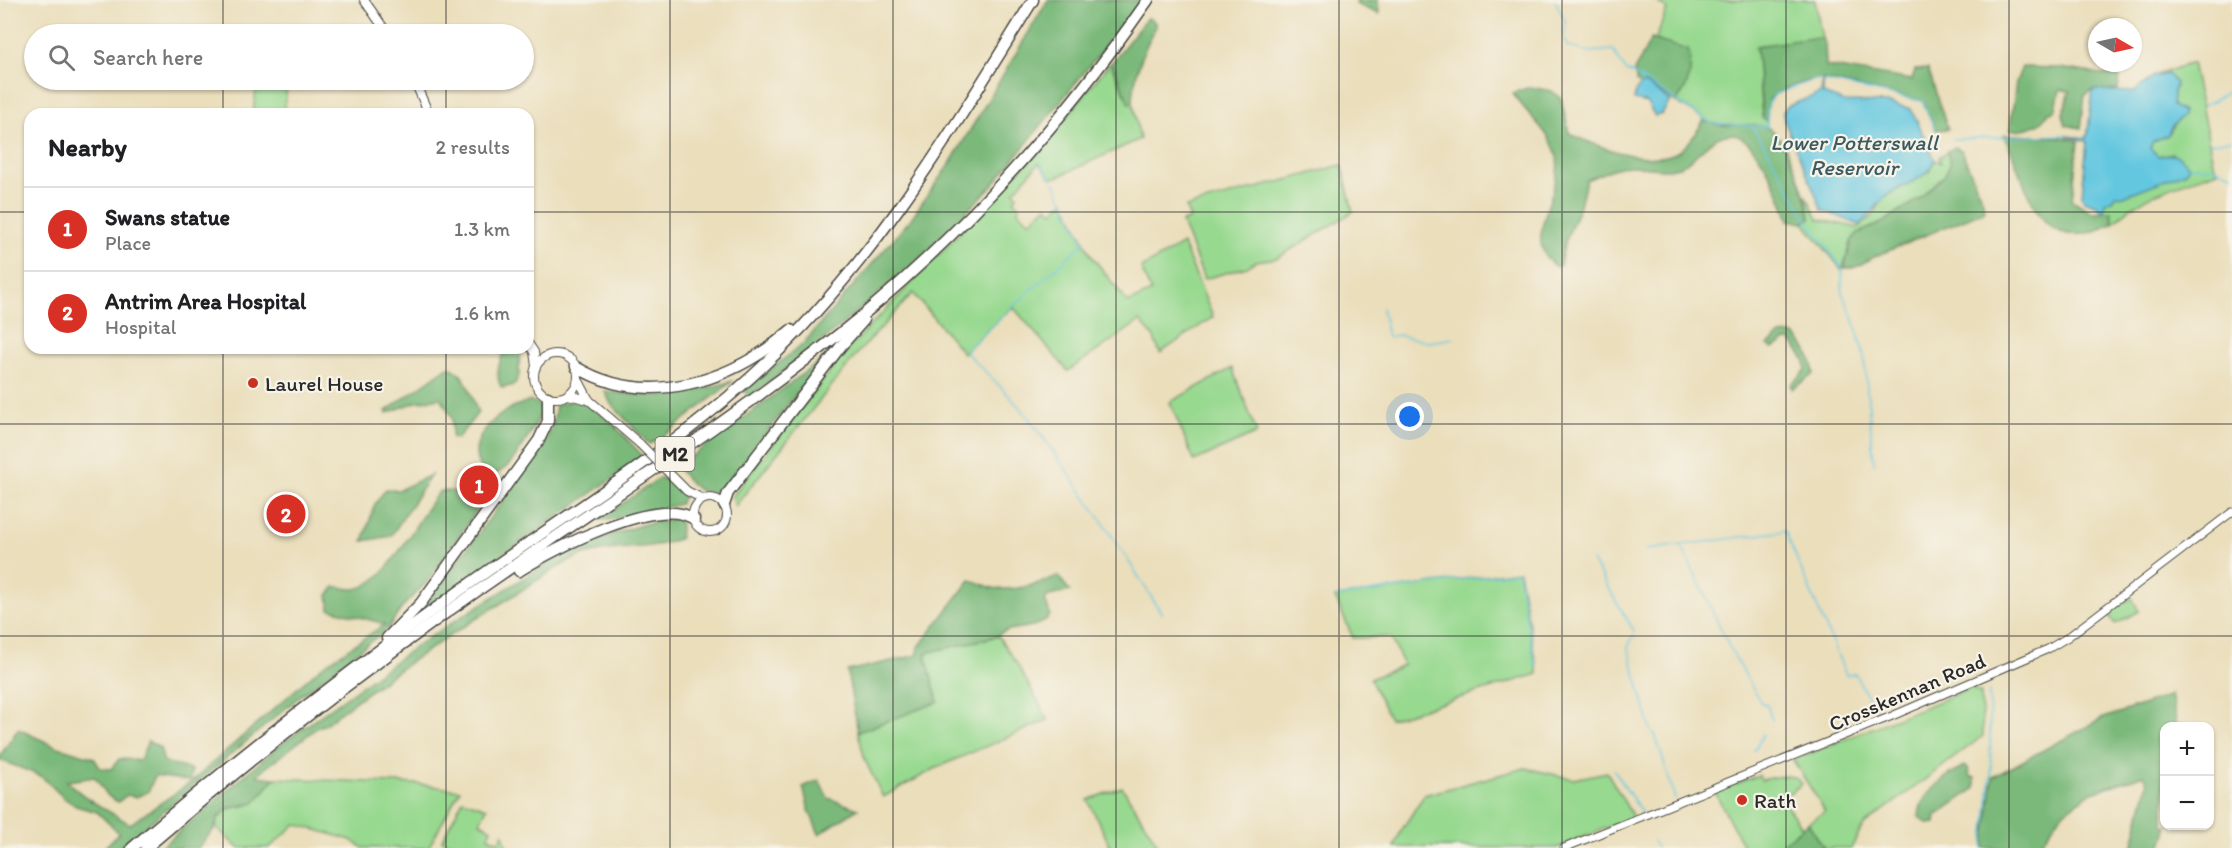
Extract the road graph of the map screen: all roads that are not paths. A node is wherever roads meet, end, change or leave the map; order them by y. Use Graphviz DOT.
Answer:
graph roads {
  1 [pos="364,0"];
  2 [pos="1033,0"];
  3 [pos="1148,0"];
  4 [pos="381,24"];
  5 [pos="418,90"];
  6 [pos="426,108"];
  7 [pos="851,273"];
  8 [pos="908,274"];
  9 [pos="534,352"];
  10 [pos="546,356"];
  11 [pos="536,366"];
  12 [pos="576,367"];
  13 [pos="578,379"];
  14 [pos="568,395"];
  15 [pos="548,397"];
  16 [pos="589,400"];
  17 [pos="687,491"];
  18 [pos="703,499"];
  19 [pos="724,505"];
  20 [pos="2232,512"];
  21 [pos="694,514"];
  22 [pos="443,616"];
  23 [pos="364,662"];
  24 [pos="132,848"];
  25 [pos="146,848"];
  26 [pos="1564,848"];
  1 -- 4 [label="main road"];
  2 -- 7 [label="highway, M2"];
  3 -- 8 [label="highway, M2"];
  5 -- 6 [label="main road"];
  7 -- 12 [label="highway"];
  7 -- 23 [label="highway, M2"];
  8 -- 19 [label="highway"];
  8 -- 22 [label="highway, M2"];
  9 -- 10 [label="main road"];
  9 -- 11 [label="main road"];
  10 -- 11 [label="main road"];
  10 -- 12 [label="main road"];
  11 -- 15 [label="main road"];
  12 -- 13 [label="main road"];
  13 -- 14 [label="main road"];
  13 -- 16 [label="main road"];
  14 -- 15 [label="main road"];
  14 -- 16 [label="main road"];
  15 -- 23 [label="highway"];
  16 -- 17 [label="main road, bridge"];
  17 -- 18 [label="main road"];
  17 -- 21 [label="main road"];
  18 -- 19 [label="main road"];
  18 -- 21 [label="main road"];
  19 -- 21 [label="main road"];
  20 -- 26 [label="street, Crosskennan Road"];
  21 -- 22 [label="highway"];
  22 -- 25 [label="highway, M2"];
  23 -- 24 [label="highway, M2"];
}
